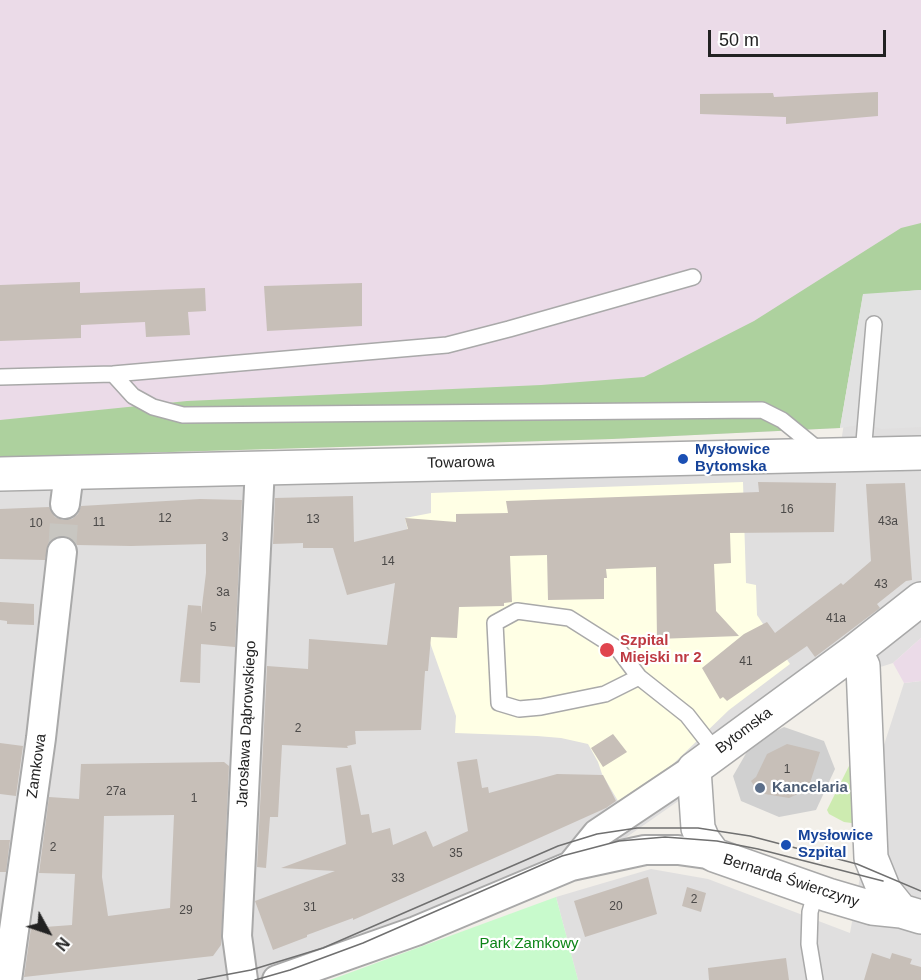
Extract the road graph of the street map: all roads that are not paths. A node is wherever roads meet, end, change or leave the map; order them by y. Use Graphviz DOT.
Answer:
graph roads {
  1 [pos="693,277"];
  2 [pos="874,324"];
  3 [pos="113,374"];
  4 [pos="0,376"];
  5 [pos="921,453"];
  6 [pos="863,454"];
  7 [pos="825,455"];
  8 [pos="260,467"];
  9 [pos="69,472"];
  10 [pos="0,474"];
  11 [pos="65,504"];
  12 [pos="62,552"];
  13 [pos="921,598"];
  14 [pos="855,651"];
  15 [pos="639,677"];
  16 [pos="705,761"];
  17 [pos="714,855"];
  18 [pos="871,858"];
  19 [pos="572,866"];
  20 [pos="822,892"];
  21 [pos="911,914"];
  22 [pos="7,980"];
  23 [pos="243,980"];
  24 [pos="277,980"];
  25 [pos="815,980"];
  1 -- 3 [label="lane"];
  2 -- 6 [label="lane"];
  3 -- 4 [label="lane"];
  3 -- 7 [label="lane"];
  5 -- 6 [label="street, Towarowa"];
  6 -- 7 [label="street, Towarowa"];
  7 -- 8 [label="street, Towarowa"];
  8 -- 9 [label="street, Towarowa"];
  8 -- 23 [label="street, Jarosława Dąbrowskiego"];
  9 -- 10 [label="street, Towarowa"];
  9 -- 11 [label="street"];
  12 -- 22 [label="street, Zamkowa"];
  13 -- 14 [label="street, Bytomska"];
  14 -- 16 [label="street, Bytomska"];
  14 -- 18 [label="street"];
  15 -- 15 [label="lane"];
  15 -- 16 [label="lane"];
  16 -- 17 [label="street, Bernarda Świerczyny"];
  16 -- 19 [label="street, Bytomska"];
  17 -- 19 [label="street, Bytomska"];
  17 -- 20 [label="street, Bernarda Świerczyny"];
  18 -- 20 [label="street"];
  18 -- 21 [label="street"];
  19 -- 24 [label="street, Bytomska"];
  20 -- 21 [label="street, Bernarda Świerczyny"];
  20 -- 25 [label="lane"];
}
